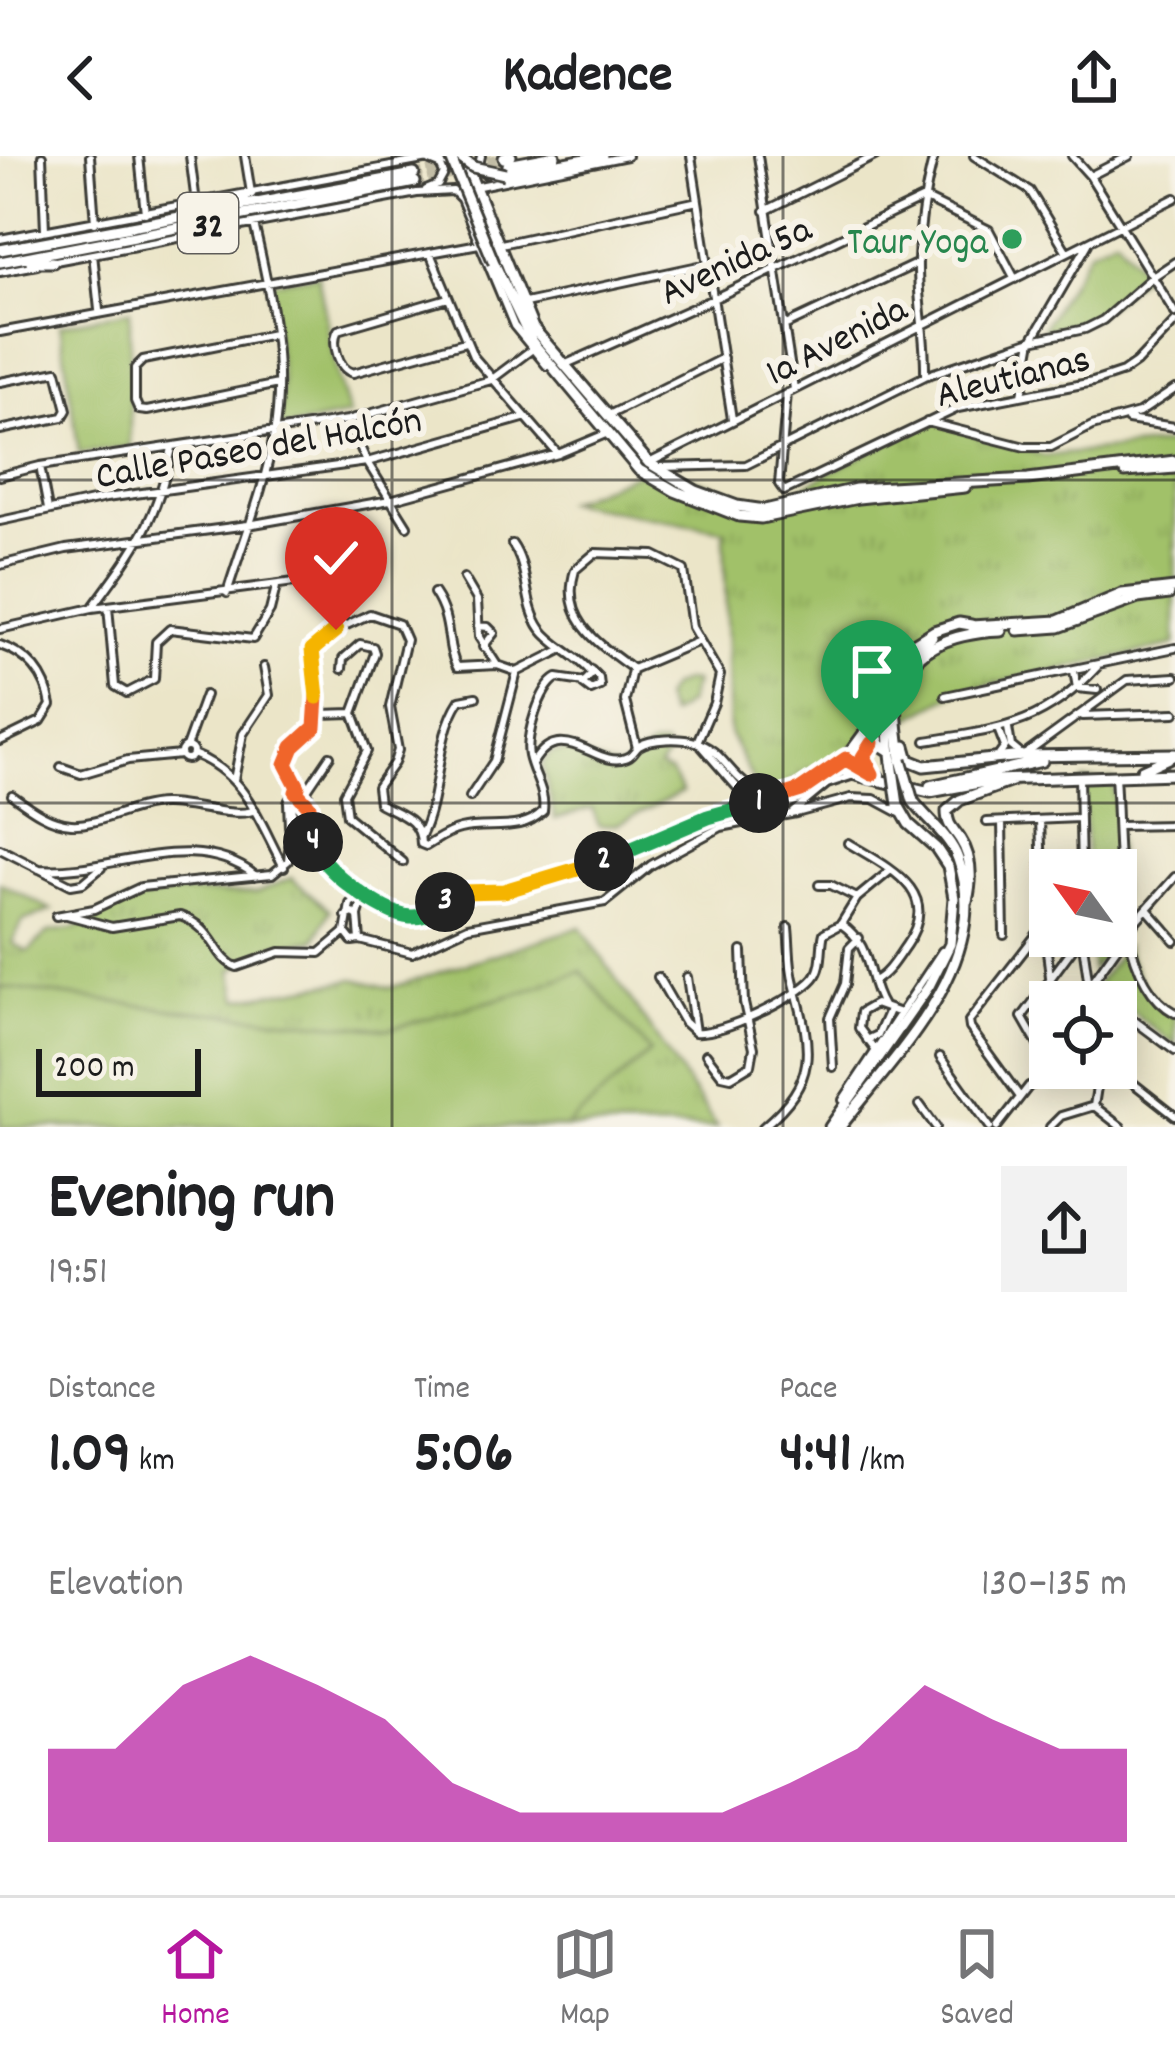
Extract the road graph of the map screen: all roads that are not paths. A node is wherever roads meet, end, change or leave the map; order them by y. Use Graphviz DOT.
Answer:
graph roads {
  1 [pos="42,156"];
  2 [pos="90,156"];
  3 [pos="140,156"];
  4 [pos="190,156"];
  5 [pos="245,156"];
  6 [pos="457,156"];
  7 [pos="481,156"];
  8 [pos="555,156"];
  9 [pos="602,156"];
  10 [pos="627,156"];
  11 [pos="691,156"];
  12 [pos="758,156"];
  13 [pos="875,156"];
  14 [pos="934,156"];
  15 [pos="974,156"];
  16 [pos="1072,156"];
  17 [pos="1129,156"];
  18 [pos="433,158"];
  19 [pos="508,167"];
  20 [pos="1090,176"];
  21 [pos="415,183"];
  22 [pos="473,185"];
  23 [pos="251,193"];
  24 [pos="924,198"];
  25 [pos="1175,198"];
  26 [pos="698,202"];
  27 [pos="196,203"];
  28 [pos="222,209"];
  29 [pos="765,211"];
  30 [pos="145,213"];
  31 [pos="486,220"];
  32 [pos="95,223"];
  33 [pos="254,224"];
  34 [pos="1118,226"];
  35 [pos="111,228"];
  36 [pos="472,228"];
  37 [pos="45,232"];
  38 [pos="0,239"];
  39 [pos="1090,241"];
  40 [pos="489,245"];
  41 [pos="0,250"];
  42 [pos="1067,252"];
  43 [pos="430,253"];
  44 [pos="93,254"];
  45 [pos="4,262"];
  46 [pos="53,262"];
  47 [pos="1175,262"];
  48 [pos="918,263"];
  49 [pos="708,264"];
  50 [pos="775,270"];
  51 [pos="0,272"];
  52 [pos="1151,278"];
  53 [pos="1015,279"];
  54 [pos="267,280"];
  55 [pos="448,298"];
  56 [pos="713,299"];
  57 [pos="521,304"];
  58 [pos="99,311"];
  59 [pos="1175,318"];
  60 [pos="924,324"];
  61 [pos="784,326"];
  62 [pos="0,332"];
  63 [pos="274,334"];
  64 [pos="1032,340"];
  65 [pos="465,342"];
  66 [pos="531,350"];
  67 [pos="722,358"];
  68 [pos="562,370"];
  69 [pos="926,376"];
  70 [pos="491,380"];
  71 [pos="0,382"];
  72 [pos="278,384"];
  73 [pos="1175,389"];
  74 [pos="790,391"];
  75 [pos="1022,395"];
  76 [pos="609,415"];
  77 [pos="523,418"];
  78 [pos="732,419"];
  79 [pos="1124,419"];
  80 [pos="348,420"];
  81 [pos="927,422"];
  82 [pos="1175,427"];
  83 [pos="0,430"];
  84 [pos="274,433"];
  85 [pos="608,434"];
  86 [pos="172,447"];
  87 [pos="782,448"];
  88 [pos="558,454"];
  89 [pos="367,462"];
  90 [pos="652,465"];
  91 [pos="1175,465"];
  92 [pos="40,466"];
  93 [pos="0,476"];
  94 [pos="263,479"];
  95 [pos="676,487"];
  96 [pos="162,493"];
  97 [pos="390,500"];
  98 [pos="48,509"];
  99 [pos="0,521"];
  100 [pos="248,525"];
  101 [pos="407,526"];
  102 [pos="144,538"];
  103 [pos="512,544"];
  104 [pos="0,565"];
  105 [pos="464,578"];
  106 [pos="318,579"];
  107 [pos="276,587"];
  108 [pos="1175,591"];
  109 [pos="227,593"];
  110 [pos="434,593"];
  111 [pos="107,606"];
  112 [pos="92,608"];
  113 [pos="478,626"];
  114 [pos="971,626"];
  115 [pos="0,629"];
  116 [pos="699,641"];
  117 [pos="0,645"];
  118 [pos="483,647"];
  119 [pos="1175,648"];
  120 [pos="561,650"];
  121 [pos="496,665"];
  122 [pos="1099,665"];
  123 [pos="264,667"];
  124 [pos="342,669"];
  125 [pos="633,669"];
  126 [pos="1074,671"];
  127 [pos="518,673"];
  128 [pos="1175,676"];
  129 [pos="1077,688"];
  130 [pos="1096,690"];
  131 [pos="205,695"];
  132 [pos="944,696"];
  133 [pos="476,697"];
  134 [pos="897,702"];
  135 [pos="352,713"];
  136 [pos="1175,713"];
  137 [pos="319,714"];
  138 [pos="1080,716"];
  139 [pos="1003,729"];
  140 [pos="531,740"];
  141 [pos="0,741"];
  142 [pos="926,741"];
  143 [pos="699,744"];
  144 [pos="1008,746"];
  145 [pos="637,748"];
  146 [pos="541,750"];
  147 [pos="186,752"];
  148 [pos="1175,754"];
  149 [pos="329,756"];
  150 [pos="1023,757"];
  151 [pos="1045,757"];
  152 [pos="1078,757"];
  153 [pos="894,758"];
  154 [pos="994,760"];
  155 [pos="843,762"];
  156 [pos="1162,762"];
  157 [pos="238,763"];
  158 [pos="532,764"];
  159 [pos="61,766"];
  160 [pos="221,770"];
  161 [pos="1114,773"];
  162 [pos="872,774"];
  163 [pos="1171,774"];
  164 [pos="850,776"];
  165 [pos="1078,777"];
  166 [pos="233,780"];
  167 [pos="1015,780"];
  168 [pos="801,790"];
  169 [pos="300,791"];
  170 [pos="741,792"];
  171 [pos="12,796"];
  172 [pos="470,796"];
  173 [pos="782,797"];
  174 [pos="249,801"];
  175 [pos="752,805"];
  176 [pos="802,805"];
  177 [pos="737,808"];
  178 [pos="255,810"];
  179 [pos="900,810"];
  180 [pos="233,813"];
  181 [pos="790,814"];
  182 [pos="764,818"];
  183 [pos="1079,818"];
  184 [pos="1040,820"];
  185 [pos="987,822"];
  186 [pos="1001,822"];
  187 [pos="691,825"];
  188 [pos="1175,825"];
  189 [pos="1119,826"];
  190 [pos="421,836"];
  191 [pos="696,837"];
  192 [pos="848,844"];
  193 [pos="276,846"];
  194 [pos="0,849"];
  195 [pos="1041,849"];
  196 [pos="1080,849"];
  197 [pos="1121,849"];
  198 [pos="290,854"];
  199 [pos="403,862"];
  200 [pos="239,866"];
  201 [pos="284,867"];
  202 [pos="101,868"];
  203 [pos="39,869"];
  204 [pos="891,869"];
  205 [pos="1175,877"];
  206 [pos="258,878"];
  207 [pos="245,879"];
  208 [pos="347,882"];
  209 [pos="820,885"];
  210 [pos="366,894"];
  211 [pos="857,898"];
  212 [pos="350,904"];
  213 [pos="1147,909"];
  214 [pos="964,912"];
  215 [pos="67,915"];
  216 [pos="56,916"];
  217 [pos="346,916"];
  218 [pos="358,916"];
  219 [pos="1137,921"];
  220 [pos="842,924"];
  221 [pos="788,927"];
  222 [pos="345,932"];
  223 [pos="952,932"];
  224 [pos="1004,935"];
  225 [pos="859,938"];
  226 [pos="360,940"];
  227 [pos="1175,941"];
  228 [pos="1029,944"];
  229 [pos="742,951"];
  230 [pos="1048,957"];
  231 [pos="1066,957"];
  232 [pos="1135,957"];
  233 [pos="658,977"];
  234 [pos="687,977"];
  235 [pos="1050,977"];
  236 [pos="874,981"];
  237 [pos="1047,981"];
  238 [pos="796,990"];
  239 [pos="867,1006"];
  240 [pos="886,1008"];
  241 [pos="1175,1012"];
  242 [pos="900,1013"];
  243 [pos="748,1018"];
  244 [pos="1137,1023"];
  245 [pos="695,1033"];
  246 [pos="867,1040"];
  247 [pos="1175,1051"];
  248 [pos="876,1052"];
  249 [pos="706,1054"];
  250 [pos="940,1057"];
  251 [pos="832,1067"];
  252 [pos="1137,1086"];
  253 [pos="1029,1089"];
  254 [pos="1097,1089"];
  255 [pos="1020,1097"];
  256 [pos="920,1105"];
  257 [pos="1094,1106"];
  258 [pos="1175,1116"];
  259 [pos="1052,1124"];
  260 [pos="763,1127"];
  261 [pos="828,1127"];
  262 [pos="840,1127"];
  263 [pos="936,1127"];
  264 [pos="994,1127"];
  265 [pos="1063,1127"];
  266 [pos="1121,1127"];
  1 -- 37 [label="street"];
  2 -- 32 [label="street"];
  3 -- 30 [label="street"];
  4 -- 27 [label="street"];
  5 -- 23 [label="street"];
  6 -- 19 [label="main road, bridge"];
  6 -- 22 [label="main road"];
  6 -- 68 [label="main road, bridge"];
  7 -- 19 [label="street"];
  8 -- 19 [label="main road"];
  9 -- 19 [label="main road"];
  10 -- 19 [label="street"];
  11 -- 26 [label="street"];
  12 -- 29 [label="street"];
  13 -- 29 [label="street"];
  14 -- 24 [label="street"];
  15 -- 42 [label="street"];
  16 -- 20 [label="street"];
  17 -- 20 [label="street"];
  18 -- 21 [label="street"];
  18 -- 22 [label="main road"];
  18 -- 23 [label="street"];
  19 -- 22 [label="street"];
  20 -- 34 [label="street"];
  21 -- 28 [label="main road, 32"];
  21 -- 33 [label="street"];
  21 -- 36 [label="street"];
  21 -- 45 [label="main road, 32"];
  22 -- 31 [label="main road"];
  23 -- 27 [label="street"];
  23 -- 28 [label="main road"];
  24 -- 48 [label="street"];
  24 -- 50 [label="street, Avenida 5a"];
  24 -- 53 [label="street"];
  25 -- 34 [label="street, 1a Avenida"];
  26 -- 40 [label="street"];
  26 -- 49 [label="street"];
  27 -- 30 [label="street"];
  28 -- 35 [label="main road, 32"];
  29 -- 50 [label="street"];
  30 -- 32 [label="street"];
  31 -- 36 [label="main road"];
  31 -- 40 [label="main road"];
  32 -- 35 [label="main road"];
  32 -- 37 [label="street"];
  33 -- 44 [label="street"];
  33 -- 54 [label="street"];
  34 -- 39 [label="street, 1a Avenida"];
  34 -- 52 [label="street"];
  35 -- 41 [label="main road, 32"];
  36 -- 40 [label="street"];
  37 -- 38 [label="street"];
  39 -- 42 [label="street, 1a Avenida"];
  39 -- 64 [label="street"];
  40 -- 43 [label="street"];
  40 -- 57 [label="main road"];
  40 -- 66 [label="street"];
  42 -- 53 [label="street, 1a Avenida"];
  43 -- 54 [label="street"];
  43 -- 55 [label="street"];
  44 -- 46 [label="street"];
  44 -- 58 [label="street"];
  45 -- 46 [label="main road"];
  46 -- 51 [label="street"];
  47 -- 52 [label="street"];
  48 -- 60 [label="street"];
  48 -- 61 [label="street"];
  49 -- 56 [label="street"];
  49 -- 57 [label="street"];
  50 -- 56 [label="street, Avenida 5a"];
  50 -- 61 [label="street"];
  52 -- 59 [label="street"];
  52 -- 64 [label="street"];
  53 -- 60 [label="street, 1a Avenida"];
  54 -- 58 [label="street"];
  54 -- 63 [label="street"];
  55 -- 65 [label="street"];
  55 -- 65 [label="street"];
  56 -- 67 [label="street"];
  56 -- 68 [label="street, Avenida 5a"];
  57 -- 68 [label="main road"];
  58 -- 62 [label="street"];
  59 -- 75 [label="street, Aleutianas"];
  60 -- 69 [label="street"];
  60 -- 74 [label="street, 1a Avenida"];
  61 -- 74 [label="street"];
  63 -- 72 [label="street"];
  63 -- 72 [label="street"];
  64 -- 69 [label="street"];
  64 -- 75 [label="street"];
  65 -- 70 [label="street"];
  66 -- 68 [label="street"];
  66 -- 70 [label="street"];
  67 -- 76 [label="street"];
  67 -- 78 [label="street"];
  68 -- 76 [label="main road"];
  68 -- 85 [label="main road"];
  69 -- 87 [label="street"];
  70 -- 77 [label="street"];
  70 -- 80 [label="street"];
  71 -- 83 [label="street"];
  72 -- 84 [label="street"];
  73 -- 79 [label="street"];
  74 -- 78 [label="street, 1a Avenida"];
  74 -- 87 [label="street"];
  75 -- 81 [label="street, Aleutianas"];
  76 -- 90 [label="main road"];
  77 -- 88 [label="street"];
  77 -- 89 [label="street, Calle Paseo del Halcón"];
  78 -- 90 [label="street, 1a Avenida"];
  79 -- 81 [label="street"];
  79 -- 82 [label="street"];
  80 -- 84 [label="street"];
  80 -- 89 [label="street"];
  81 -- 87 [label="street, Aleutianas"];
  84 -- 86 [label="street"];
  84 -- 94 [label="street"];
  85 -- 88 [label="street"];
  85 -- 95 [label="main road"];
  86 -- 92 [label="street"];
  86 -- 96 [label="street"];
  87 -- 90 [label="street"];
  88 -- 97 [label="street"];
  89 -- 94 [label="street, Calle Paseo del Halcón"];
  89 -- 97 [label="street"];
  90 -- 95 [label="main road"];
  91 -- 95 [label="main road"];
  92 -- 93 [label="street"];
  92 -- 98 [label="street"];
  94 -- 96 [label="street, Calle Paseo del Halcón"];
  94 -- 100 [label="street"];
  96 -- 98 [label="street, Calle Paseo del Halcón"];
  96 -- 102 [label="street"];
  97 -- 100 [label="street"];
  97 -- 101 [label="street"];
  98 -- 99 [label="street, Calle Paseo del Halcón"];
  100 -- 102 [label="street"];
  100 -- 109 [label="street"];
  102 -- 104 [label="street"];
  102 -- 112 [label="street"];
  103 -- 120 [label="street"];
  105 -- 113 [label="street"];
  106 -- 107 [label="street"];
  107 -- 109 [label="street"];
  107 -- 111 [label="street"];
  108 -- 114 [label="main road"];
  108 -- 134 [label="main road"];
  109 -- 111 [label="street"];
  110 -- 121 [label="street"];
  111 -- 112 [label="street"];
  112 -- 115 [label="street"];
  113 -- 118 [label="street"];
  113 -- 118 [label="street"];
  114 -- 153 [label="main road"];
  114 -- 155 [label="main road"];
  116 -- 125 [label="street"];
  116 -- 125 [label="street"];
  116 -- 143 [label="street"];
  117 -- 141 [label="street"];
  118 -- 121 [label="street"];
  119 -- 122 [label="street"];
  120 -- 127 [label="street"];
  120 -- 140 [label="street"];
  121 -- 127 [label="street"];
  122 -- 126 [label="street"];
  122 -- 129 [label="street"];
  123 -- 157 [label="street"];
  124 -- 135 [label="street"];
  125 -- 145 [label="street"];
  126 -- 129 [label="street"];
  126 -- 132 [label="street"];
  127 -- 172 [label="street"];
  128 -- 138 [label="street"];
  129 -- 130 [label="street"];
  129 -- 139 [label="street"];
  131 -- 147 [label="street"];
  133 -- 190 [label="street"];
  134 -- 153 [label="main road"];
  134 -- 154 [label="main road"];
  135 -- 137 [label="street"];
  135 -- 199 [label="street"];
  136 -- 138 [label="street"];
  137 -- 169 [label="street"];
  137 -- 190 [label="street"];
  138 -- 150 [label="street"];
  139 -- 142 [label="street"];
  139 -- 144 [label="street"];
  140 -- 146 [label="street"];
  140 -- 158 [label="street"];
  143 -- 145 [label="street"];
  143 -- 170 [label="street"];
  143 -- 173 [label="street"];
  144 -- 150 [label="street"];
  144 -- 154 [label="street"];
  145 -- 146 [label="street"];
  146 -- 158 [label="street"];
  147 -- 159 [label="street"];
  147 -- 160 [label="street"];
  148 -- 152 [label="main road"];
  148 -- 156 [label="main road"];
  149 -- 169 [label="street"];
  150 -- 151 [label="main road"];
  150 -- 154 [label="main road"];
  151 -- 152 [label="main road"];
  151 -- 162 [label="main road"];
  152 -- 161 [label="main road"];
  153 -- 162 [label="main road"];
  153 -- 179 [label="main road, bridge"];
  153 -- 214 [label="main road, bridge"];
  155 -- 162 [label="main road"];
  155 -- 164 [label="main road"];
  155 -- 168 [label="street"];
  156 -- 161 [label="main road"];
  156 -- 163 [label="main road"];
  157 -- 160 [label="street"];
  157 -- 166 [label="street"];
  158 -- 190 [label="street"];
  160 -- 166 [label="street"];
  161 -- 163 [label="main road"];
  161 -- 165 [label="main road"];
  161 -- 189 [label="street"];
  164 -- 167 [label="main road"];
  164 -- 176 [label="street"];
  165 -- 167 [label="main road"];
  165 -- 183 [label="street"];
  166 -- 174 [label="street"];
  167 -- 214 [label="main road"];
  168 -- 173 [label="street"];
  168 -- 176 [label="street"];
  169 -- 198 [label="street"];
  169 -- 208 [label="street"];
  170 -- 175 [label="street"];
  170 -- 177 [label="street"];
  171 -- 180 [label="street"];
  173 -- 175 [label="street"];
  174 -- 178 [label="street"];
  174 -- 180 [label="street"];
  175 -- 177 [label="street"];
  175 -- 182 [label="street"];
  176 -- 181 [label="street"];
  177 -- 187 [label="street"];
  178 -- 180 [label="street"];
  178 -- 193 [label="street"];
  179 -- 181 [label="street"];
  179 -- 223 [label="main road"];
  181 -- 182 [label="street"];
  182 -- 191 [label="street"];
  183 -- 184 [label="street"];
  183 -- 196 [label="street"];
  184 -- 186 [label="street"];
  184 -- 195 [label="street"];
  185 -- 186 [label="street"];
  186 -- 224 [label="street"];
  187 -- 191 [label="street"];
  187 -- 210 [label="street"];
  188 -- 189 [label="street"];
  189 -- 197 [label="street"];
  191 -- 226 [label="street"];
  192 -- 204 [label="street"];
  193 -- 198 [label="street"];
  193 -- 201 [label="street"];
  194 -- 203 [label="street"];
  198 -- 201 [label="street"];
  200 -- 202 [label="street"];
  200 -- 206 [label="street"];
  200 -- 207 [label="street"];
  201 -- 206 [label="street"];
  202 -- 203 [label="street"];
  202 -- 203 [label="street"];
  204 -- 211 [label="street"];
  204 -- 236 [label="street"];
  205 -- 213 [label="street"];
  206 -- 207 [label="street"];
  207 -- 215 [label="street"];
  208 -- 210 [label="street"];
  208 -- 212 [label="street"];
  209 -- 211 [label="street"];
  210 -- 212 [label="street"];
  210 -- 218 [label="street"];
  211 -- 220 [label="street"];
  212 -- 217 [label="street"];
  213 -- 219 [label="street"];
  213 -- 227 [label="street"];
  214 -- 262 [label="main road"];
  215 -- 216 [label="street"];
  215 -- 222 [label="street"];
  217 -- 218 [label="street"];
  217 -- 222 [label="street"];
  218 -- 226 [label="street"];
  220 -- 225 [label="street"];
  220 -- 238 [label="street"];
  221 -- 238 [label="street"];
  222 -- 226 [label="street"];
  223 -- 242 [label="street"];
  223 -- 261 [label="main road"];
  225 -- 236 [label="street"];
  225 -- 251 [label="street"];
  228 -- 255 [label="street"];
  229 -- 243 [label="street"];
  230 -- 235 [label="street"];
  231 -- 235 [label="street"];
  232 -- 241 [label="street"];
  233 -- 245 [label="street"];
  234 -- 245 [label="street"];
  235 -- 237 [label="street"];
  236 -- 239 [label="street"];
  236 -- 240 [label="street"];
  238 -- 243 [label="street"];
  238 -- 260 [label="street"];
  239 -- 240 [label="street"];
  239 -- 246 [label="street"];
  240 -- 242 [label="street"];
  240 -- 246 [label="street"];
  242 -- 248 [label="street"];
  243 -- 245 [label="street"];
  243 -- 249 [label="street"];
  244 -- 247 [label="street"];
  246 -- 248 [label="street"];
  248 -- 261 [label="street"];
  250 -- 264 [label="street"];
  252 -- 258 [label="street"];
  253 -- 255 [label="street"];
  254 -- 257 [label="street"];
  255 -- 264 [label="street"];
  256 -- 263 [label="street"];
  257 -- 259 [label="street"];
  257 -- 266 [label="street"];
  259 -- 265 [label="street"];
}
